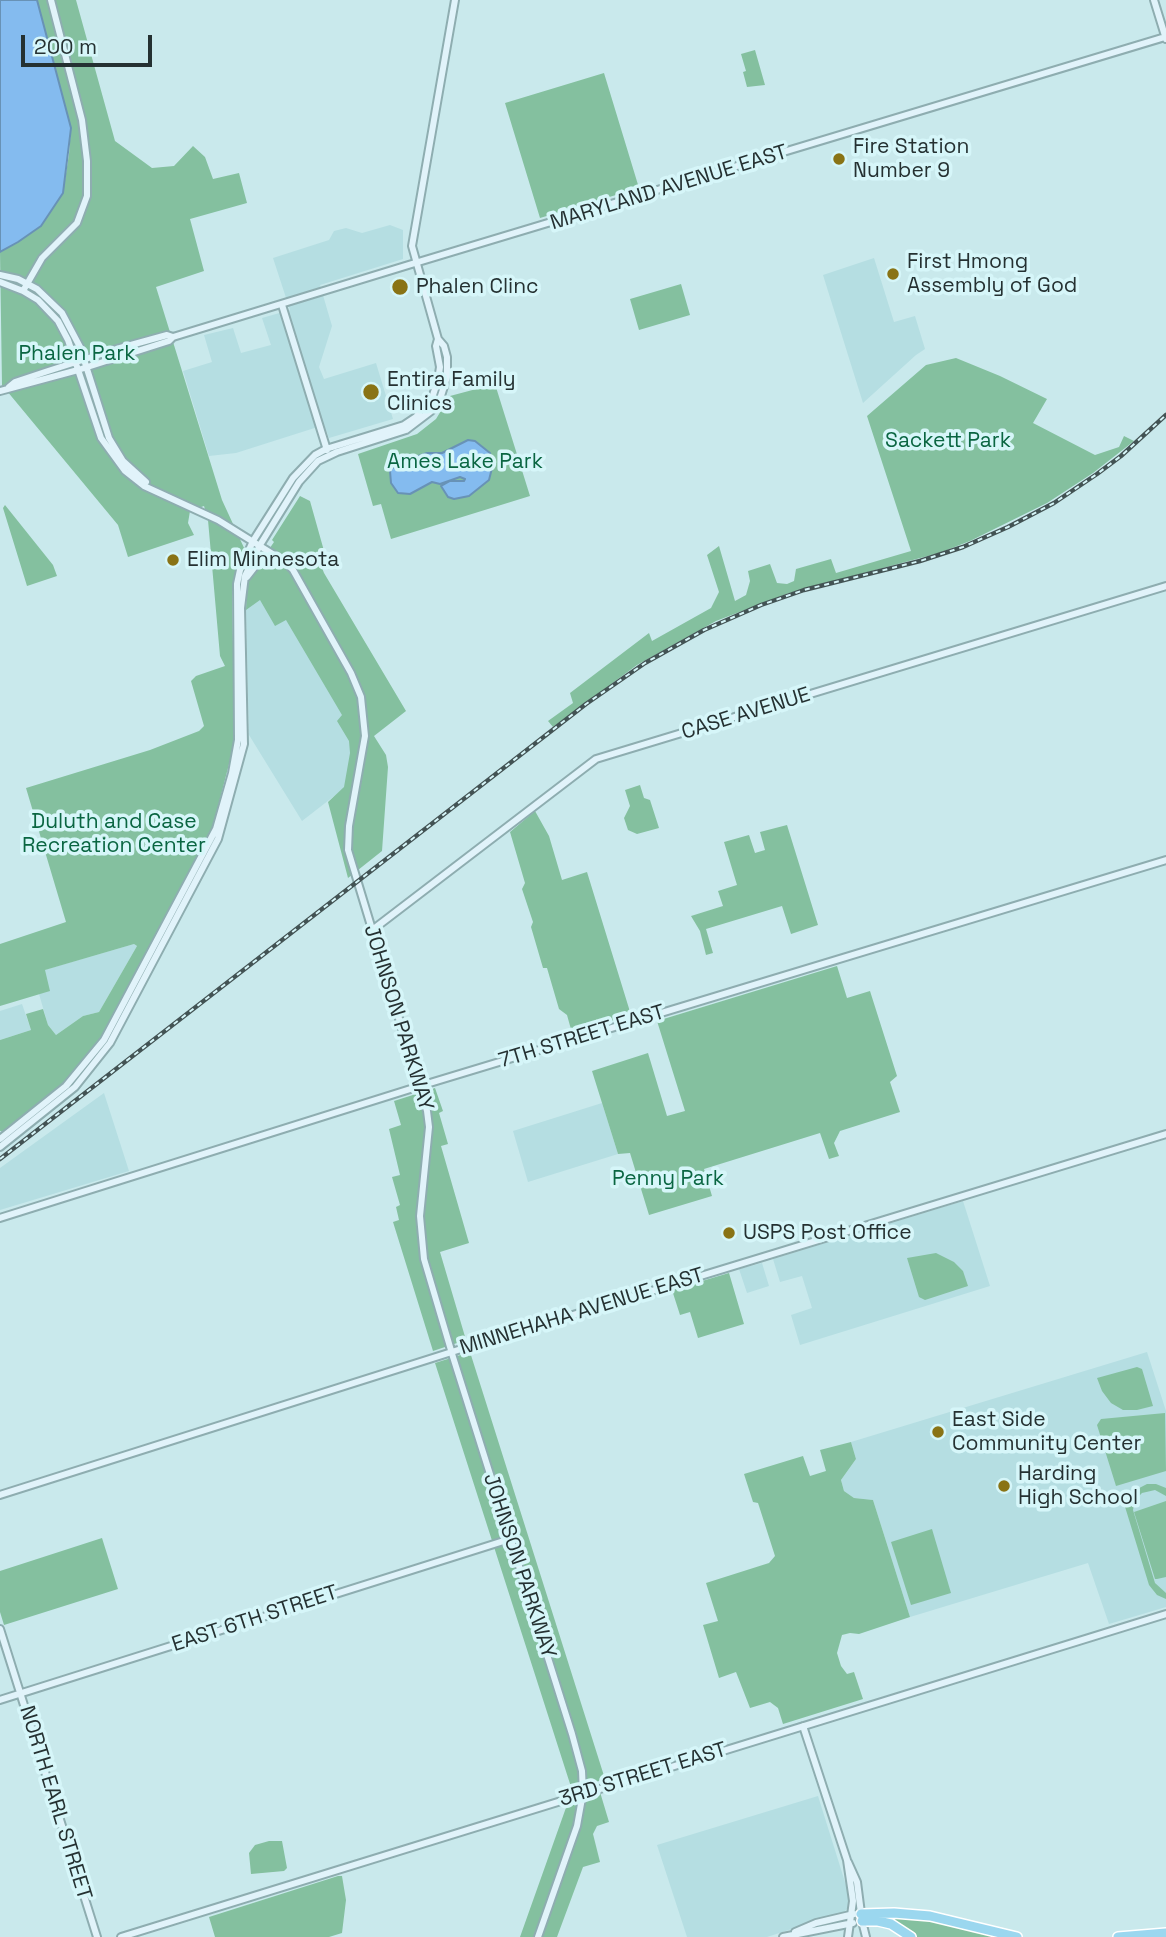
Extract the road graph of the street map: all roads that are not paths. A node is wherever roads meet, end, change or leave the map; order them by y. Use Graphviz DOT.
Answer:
graph roads {
  1 [pos="51,0"];
  2 [pos="456,0"];
  3 [pos="1154,0"];
  4 [pos="1166,38"];
  5 [pos="415,263"];
  6 [pos="35,268"];
  7 [pos="0,275"];
  8 [pos="11,277"];
  9 [pos="0,282"];
  10 [pos="27,283"];
  11 [pos="23,291"];
  12 [pos="282,305"];
  13 [pos="173,337"];
  14 [pos="83,359"];
  15 [pos="75,362"];
  16 [pos="86,368"];
  17 [pos="78,370"];
  18 [pos="3,390"];
  19 [pos="328,452"];
  20 [pos="169,496"];
  21 [pos="257,543"];
  22 [pos="277,556"];
  23 [pos="1166,586"];
  24 [pos="241,603"];
  25 [pos="1166,860"];
  26 [pos="372,931"];
  27 [pos="420,1086"];
  28 [pos="1166,1134"];
  29 [pos="0,1139"];
  30 [pos="0,1147"];
  31 [pos="0,1218"];
  32 [pos="451,1352"];
  33 [pos="0,1495"];
  34 [pos="510,1539"];
  35 [pos="1166,1614"];
  36 [pos="0,1629"];
  37 [pos="21,1694"];
  38 [pos="0,1700"];
  39 [pos="803,1726"];
  40 [pos="583,1793"];
  41 [pos="859,1916"];
  42 [pos="851,1923"];
  43 [pos="1166,1933"];
  44 [pos="787,1936"];
  45 [pos="97,1937"];
  46 [pos="121,1937"];
  47 [pos="538,1937"];
  48 [pos="848,1937"];
  49 [pos="866,1937"];
  50 [pos="911,1937"];
  51 [pos="1017,1937"];
  52 [pos="1118,1937"];
  1 -- 6 [label="street"];
  2 -- 5 [label="street"];
  3 -- 4 [label="street"];
  4 -- 5 [label="street, MARYLAND AVENUE EAST"];
  5 -- 12 [label="street, MARYLAND AVENUE EAST"];
  5 -- 19 [label="street"];
  6 -- 8 [label="street"];
  6 -- 10 [label="street"];
  7 -- 8 [label="street, JOHNSON PARKWAY"];
  8 -- 10 [label="street, JOHNSON PARKWAY"];
  9 -- 11 [label="street, JOHNSON PARKWAY"];
  10 -- 11 [label="street"];
  10 -- 14 [label="street, JOHNSON PARKWAY"];
  11 -- 15 [label="street, JOHNSON PARKWAY"];
  12 -- 13 [label="street, MARYLAND AVENUE EAST"];
  12 -- 19 [label="street"];
  13 -- 14 [label="street, MARYLAND AVENUE EAST"];
  13 -- 16 [label="street, MARYLAND AVENUE EAST"];
  14 -- 15 [label="street, MARYLAND AVENUE EAST"];
  14 -- 16 [label="street, JOHNSON PARKWAY"];
  15 -- 17 [label="street, JOHNSON PARKWAY"];
  15 -- 18 [label="street, MARYLAND AVENUE EAST"];
  16 -- 17 [label="street, MARYLAND AVENUE EAST"];
  16 -- 20 [label="street, JOHNSON PARKWAY"];
  17 -- 18 [label="street, MARYLAND AVENUE EAST"];
  17 -- 20 [label="street, JOHNSON PARKWAY"];
  19 -- 21 [label="street"];
  20 -- 21 [label="street, JOHNSON PARKWAY"];
  21 -- 22 [label="street, JOHNSON PARKWAY"];
  21 -- 24 [label="street"];
  21 -- 29 [label="street"];
  22 -- 24 [label="street"];
  22 -- 26 [label="street, JOHNSON PARKWAY"];
  23 -- 26 [label="street, CASE AVENUE"];
  24 -- 30 [label="street"];
  25 -- 27 [label="street, 7TH STREET EAST"];
  26 -- 27 [label="street, JOHNSON PARKWAY"];
  27 -- 31 [label="street, 7TH STREET EAST"];
  27 -- 32 [label="street, JOHNSON PARKWAY"];
  28 -- 32 [label="street, MINNEHAHA AVENUE EAST"];
  32 -- 33 [label="street, MINNEHAHA AVENUE EAST"];
  32 -- 34 [label="street, JOHNSON PARKWAY"];
  34 -- 37 [label="street, EAST 6TH STREET"];
  34 -- 40 [label="street, JOHNSON PARKWAY"];
  35 -- 39 [label="street, 3RD STREET EAST"];
  36 -- 37 [label="street, NORTH EARL STREET"];
  37 -- 38 [label="street, EAST 6TH STREET"];
  37 -- 45 [label="street, NORTH EARL STREET"];
  39 -- 40 [label="street, 3RD STREET EAST"];
  39 -- 41 [label="street"];
  40 -- 46 [label="street, 3RD STREET EAST"];
  40 -- 47 [label="street, JOHNSON PARKWAY"];
  41 -- 42 [label="street"];
  41 -- 44 [label="street"];
  41 -- 49 [label="street"];
  41 -- 50 [label="highway"];
  41 -- 51 [label="highway"];
  42 -- 44 [label="street"];
  42 -- 48 [label="street"];
  43 -- 52 [label="highway"];
}
